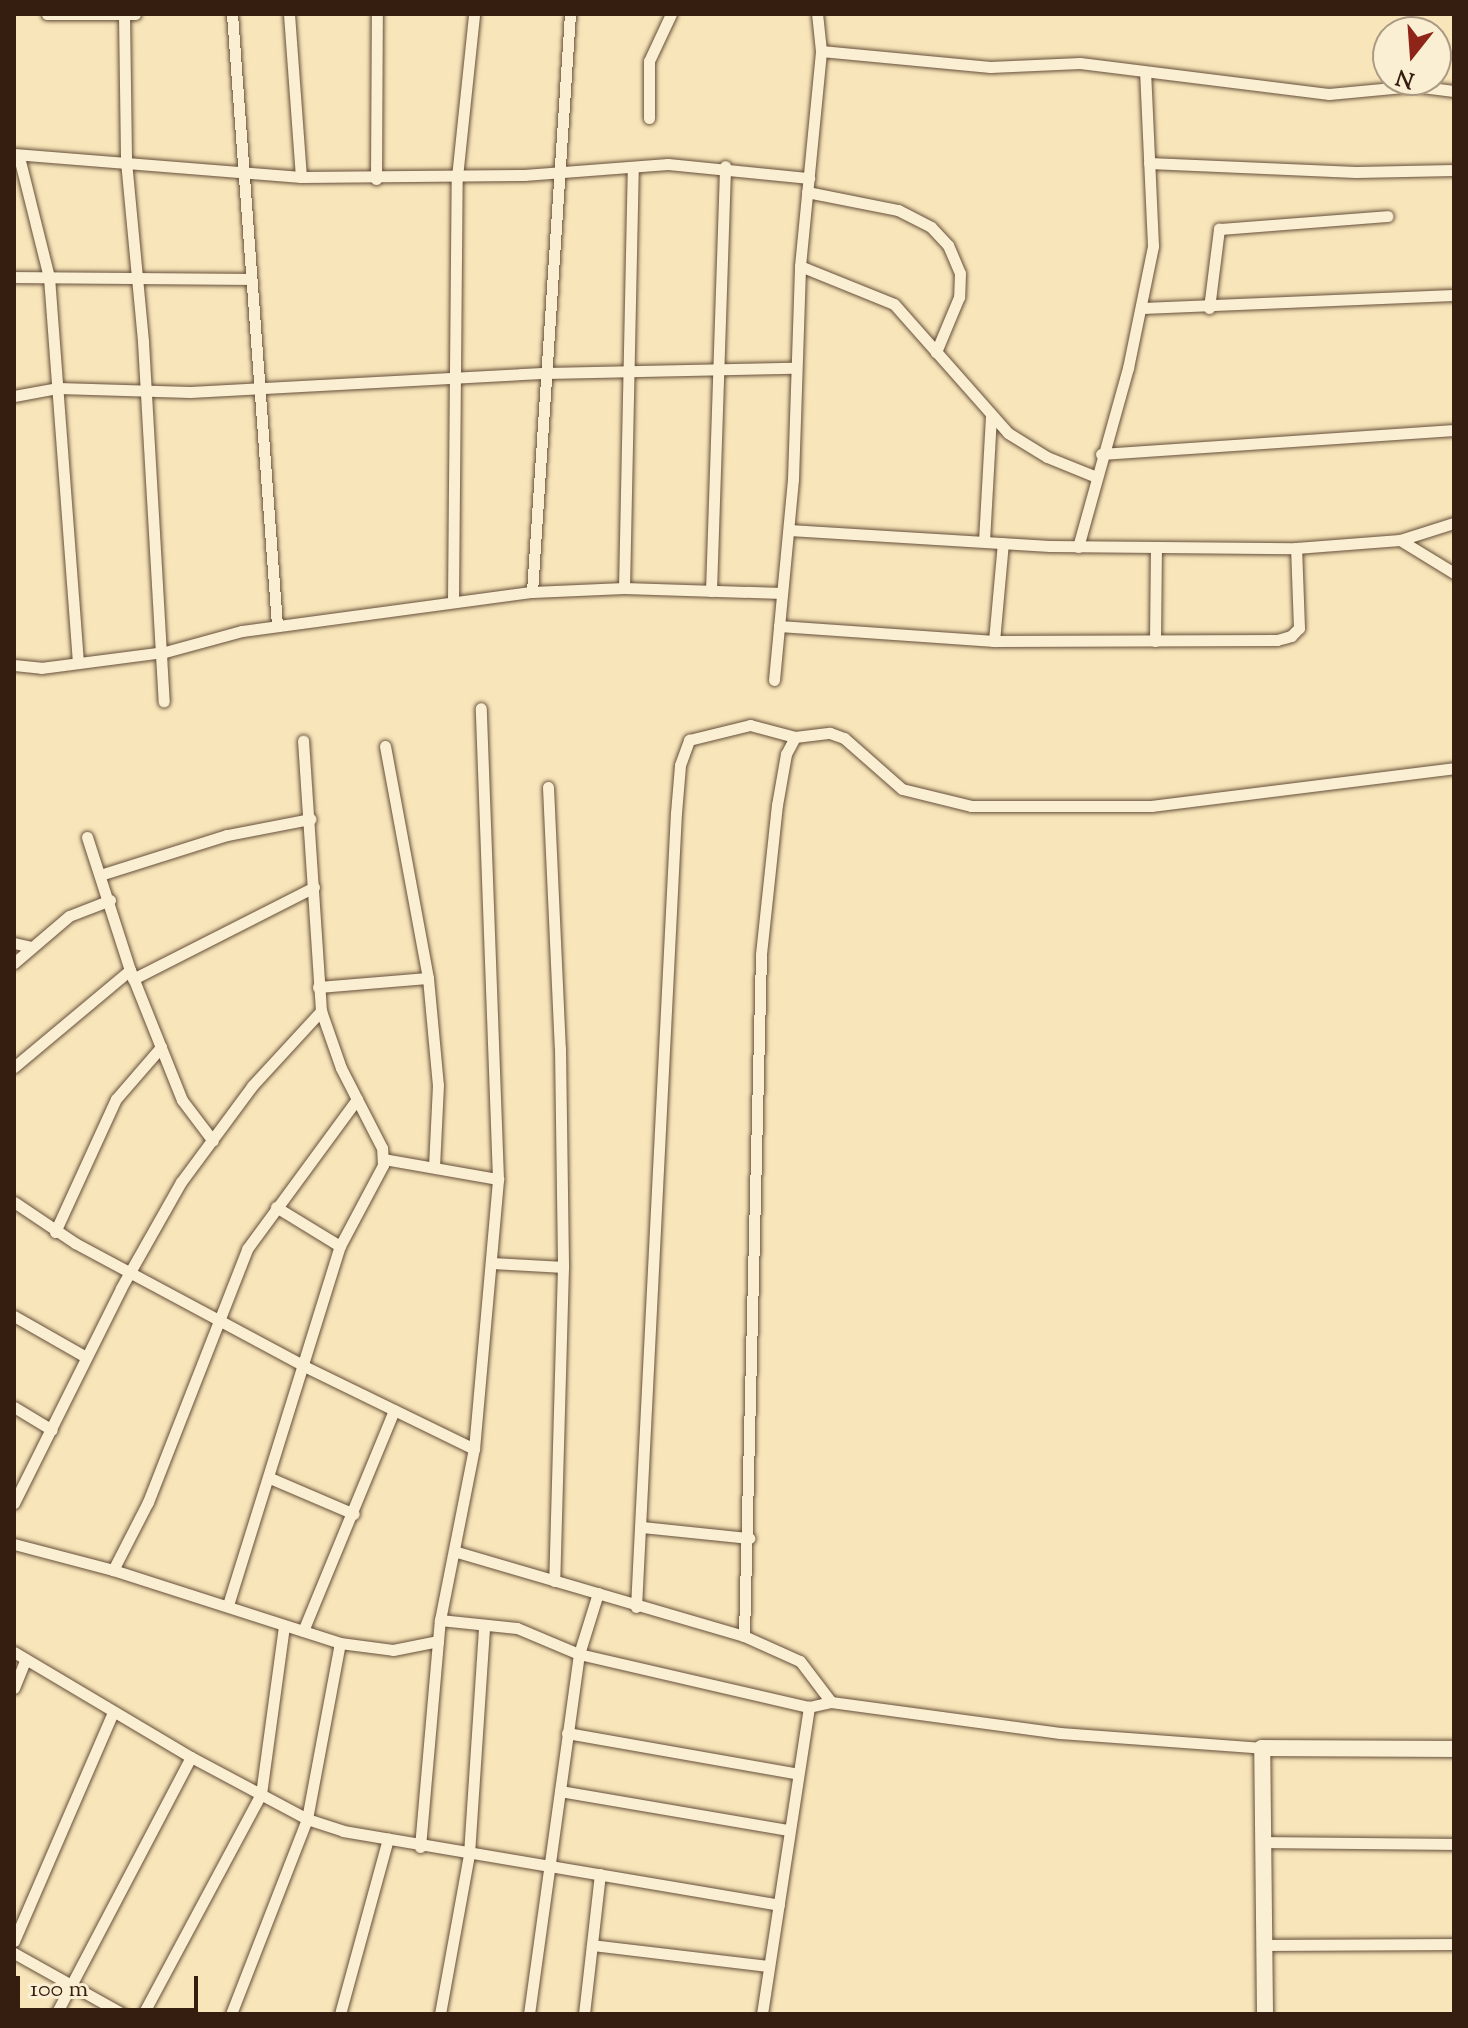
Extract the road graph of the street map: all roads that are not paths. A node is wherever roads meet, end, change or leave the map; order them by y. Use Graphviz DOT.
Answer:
graph roads {
  1 [pos="47,14"];
  2 [pos="124,14"];
  3 [pos="135,14"];
  4 [pos="232,14"];
  5 [pos="289,14"];
  6 [pos="377,14"];
  7 [pos="474,14"];
  8 [pos="570,14"];
  9 [pos="817,14"];
  10 [pos="666,15"];
  11 [pos="821,51"];
  12 [pos="1145,72"];
  13 [pos="1454,91"];
  14 [pos="649,118"];
  15 [pos="17,156"];
  16 [pos="126,161"];
  17 [pos="1149,163"];
  18 [pos="725,166"];
  19 [pos="633,167"];
  20 [pos="1454,170"];
  21 [pos="556,173"];
  22 [pos="243,174"];
  23 [pos="301,177"];
  24 [pos="457,177"];
  25 [pos="809,178"];
  26 [pos="376,179"];
  27 [pos="807,192"];
  28 [pos="1387,216"];
  29 [pos="800,266"];
  30 [pos="136,275"];
  31 [pos="14,277"];
  32 [pos="49,277"];
  33 [pos="250,279"];
  34 [pos="1454,295"];
  35 [pos="1142,308"];
  36 [pos="1209,308"];
  37 [pos="936,352"];
  38 [pos="793,368"];
  39 [pos="719,370"];
  40 [pos="631,372"];
  41 [pos="546,373"];
  42 [pos="455,377"];
  43 [pos="58,388"];
  44 [pos="145,390"];
  45 [pos="257,390"];
  46 [pos="14,396"];
  47 [pos="991,417"];
  48 [pos="1454,430"];
  49 [pos="1101,454"];
  50 [pos="1094,476"];
  51 [pos="1454,523"];
  52 [pos="789,530"];
  53 [pos="1400,540"];
  54 [pos="984,541"];
  55 [pos="1003,543"];
  56 [pos="1078,547"];
  57 [pos="1156,548"];
  58 [pos="1296,548"];
  59 [pos="1454,573"];
  60 [pos="624,588"];
  61 [pos="711,591"];
  62 [pos="532,592"];
  63 [pos="782,593"];
  64 [pos="453,601"];
  65 [pos="277,626"];
  66 [pos="779,626"];
  67 [pos="994,641"];
  68 [pos="1155,641"];
  69 [pos="165,652"];
  70 [pos="78,660"];
  71 [pos="14,665"];
  72 [pos="774,680"];
  73 [pos="164,701"];
  74 [pos="481,708"];
  75 [pos="795,737"];
  76 [pos="303,741"];
  77 [pos="385,746"];
  78 [pos="1454,768"];
  79 [pos="548,787"];
  80 [pos="310,819"];
  81 [pos="87,837"];
  82 [pos="100,875"];
  83 [pos="314,887"];
  84 [pos="110,900"];
  85 [pos="14,943"];
  86 [pos="31,947"];
  87 [pos="14,963"];
  88 [pos="132,974"];
  89 [pos="428,978"];
  90 [pos="318,987"];
  91 [pos="321,1011"];
  92 [pos="161,1047"];
  93 [pos="14,1067"];
  94 [pos="357,1099"];
  95 [pos="213,1141"];
  96 [pos="384,1159"];
  97 [pos="434,1167"];
  98 [pos="498,1179"];
  99 [pos="14,1202"];
  100 [pos="276,1207"];
  101 [pos="55,1232"];
  102 [pos="340,1246"];
  103 [pos="493,1263"];
  104 [pos="563,1267"];
  105 [pos="131,1270"];
  106 [pos="14,1316"];
  107 [pos="217,1320"];
  108 [pos="86,1357"];
  109 [pos="304,1366"];
  110 [pos="14,1407"];
  111 [pos="394,1410"];
  112 [pos="52,1430"];
  113 [pos="474,1449"];
  114 [pos="270,1478"];
  115 [pos="14,1503"];
  116 [pos="354,1514"];
  117 [pos="642,1527"];
  118 [pos="749,1538"];
  119 [pos="14,1544"];
  120 [pos="457,1552"];
  121 [pos="113,1570"];
  122 [pos="554,1581"];
  123 [pos="598,1593"];
  124 [pos="228,1605"];
  125 [pos="636,1607"];
  126 [pos="440,1620"];
  127 [pos="284,1626"];
  128 [pos="484,1627"];
  129 [pos="303,1631"];
  130 [pos="744,1636"];
  131 [pos="438,1641"];
  132 [pos="340,1643"];
  133 [pos="14,1652"];
  134 [pos="579,1654"];
  135 [pos="26,1659"];
  136 [pos="14,1688"];
  137 [pos="831,1702"];
  138 [pos="809,1707"];
  139 [pos="113,1712"];
  140 [pos="567,1733"];
  141 [pos="1262,1748"];
  142 [pos="1454,1749"];
  143 [pos="191,1757"];
  144 [pos="795,1773"];
  145 [pos="560,1791"];
  146 [pos="261,1794"];
  147 [pos="307,1819"];
  148 [pos="789,1830"];
  149 [pos="388,1838"];
  150 [pos="1263,1842"];
  151 [pos="1454,1844"];
  152 [pos="420,1847"];
  153 [pos="469,1854"];
  154 [pos="551,1866"];
  155 [pos="600,1874"];
  156 [pos="779,1905"];
  157 [pos="14,1941"];
  158 [pos="1454,1944"];
  159 [pos="592,1945"];
  160 [pos="1264,1945"];
  161 [pos="14,1953"];
  162 [pos="769,1966"];
  163 [pos="70,1984"];
  164 [pos="56,2014"];
  165 [pos="123,2014"];
  166 [pos="143,2014"];
  167 [pos="231,2014"];
  168 [pos="340,2014"];
  169 [pos="440,2014"];
  170 [pos="529,2014"];
  171 [pos="584,2014"];
  172 [pos="762,2014"];
  173 [pos="1265,2014"];
  1 -- 2 [label="street"];
  2 -- 3 [label="street"];
  2 -- 16 [label="street"];
  4 -- 22 [label="street"];
  5 -- 23 [label="street"];
  6 -- 26 [label="street"];
  7 -- 24 [label="street"];
  8 -- 21 [label="street"];
  9 -- 11 [label="street"];
  10 -- 14 [label="street"];
  11 -- 12 [label="street"];
  11 -- 25 [label="street"];
  12 -- 13 [label="street"];
  12 -- 17 [label="street"];
  15 -- 16 [label="street"];
  15 -- 32 [label="street"];
  16 -- 22 [label="street"];
  16 -- 30 [label="street"];
  17 -- 20 [label="street"];
  17 -- 35 [label="street"];
  18 -- 19 [label="street"];
  18 -- 25 [label="street"];
  18 -- 39 [label="street"];
  19 -- 21 [label="street"];
  19 -- 40 [label="street"];
  21 -- 24 [label="street"];
  21 -- 41 [label="street"];
  22 -- 23 [label="street"];
  22 -- 33 [label="street"];
  23 -- 26 [label="street"];
  24 -- 26 [label="street"];
  24 -- 42 [label="street"];
  25 -- 27 [label="street"];
  27 -- 29 [label="street"];
  27 -- 37 [label="street"];
  28 -- 36 [label="street"];
  29 -- 37 [label="street"];
  29 -- 38 [label="street"];
  30 -- 32 [label="street"];
  30 -- 33 [label="street"];
  30 -- 44 [label="street"];
  31 -- 32 [label="street"];
  32 -- 43 [label="street"];
  33 -- 45 [label="street"];
  34 -- 36 [label="street"];
  35 -- 36 [label="street"];
  35 -- 49 [label="street"];
  37 -- 47 [label="street"];
  38 -- 39 [label="street"];
  38 -- 52 [label="street"];
  39 -- 40 [label="street"];
  39 -- 61 [label="street"];
  40 -- 41 [label="street"];
  40 -- 60 [label="street"];
  41 -- 42 [label="street"];
  41 -- 62 [label="street"];
  42 -- 45 [label="street"];
  42 -- 64 [label="street"];
  43 -- 44 [label="street"];
  43 -- 46 [label="street"];
  43 -- 70 [label="street"];
  44 -- 45 [label="street"];
  44 -- 69 [label="street"];
  45 -- 65 [label="street"];
  47 -- 50 [label="street"];
  47 -- 54 [label="street"];
  48 -- 49 [label="street"];
  49 -- 50 [label="street"];
  50 -- 56 [label="street"];
  51 -- 53 [label="street"];
  52 -- 54 [label="street"];
  52 -- 63 [label="street"];
  53 -- 58 [label="street"];
  53 -- 59 [label="street"];
  54 -- 55 [label="street"];
  55 -- 56 [label="street"];
  55 -- 67 [label="street"];
  56 -- 57 [label="street"];
  57 -- 58 [label="street"];
  57 -- 68 [label="street"];
  58 -- 68 [label="street"];
  60 -- 61 [label="street"];
  60 -- 62 [label="street"];
  61 -- 63 [label="street"];
  62 -- 64 [label="street"];
  63 -- 66 [label="street"];
  64 -- 65 [label="street"];
  65 -- 69 [label="street"];
  66 -- 67 [label="street"];
  66 -- 72 [label="street"];
  67 -- 68 [label="street"];
  69 -- 70 [label="street"];
  69 -- 73 [label="street"];
  70 -- 71 [label="street"];
  74 -- 98 [label="street"];
  75 -- 78 [label="street"];
  75 -- 117 [label="street"];
  75 -- 118 [label="street"];
  76 -- 80 [label="street"];
  77 -- 89 [label="street"];
  79 -- 104 [label="street"];
  80 -- 82 [label="street"];
  80 -- 83 [label="street"];
  81 -- 82 [label="street"];
  82 -- 84 [label="street"];
  83 -- 88 [label="street"];
  83 -- 90 [label="street"];
  84 -- 86 [label="street"];
  84 -- 88 [label="street"];
  85 -- 86 [label="street"];
  86 -- 87 [label="street"];
  88 -- 92 [label="street"];
  88 -- 93 [label="street"];
  89 -- 90 [label="street"];
  89 -- 97 [label="street"];
  90 -- 91 [label="street"];
  91 -- 94 [label="street"];
  91 -- 95 [label="street"];
  92 -- 95 [label="street"];
  92 -- 101 [label="street"];
  94 -- 96 [label="street"];
  94 -- 100 [label="street"];
  95 -- 105 [label="street"];
  96 -- 97 [label="street"];
  96 -- 102 [label="street"];
  97 -- 98 [label="street"];
  98 -- 103 [label="street"];
  99 -- 101 [label="street"];
  100 -- 102 [label="street"];
  100 -- 107 [label="street"];
  101 -- 105 [label="street"];
  102 -- 109 [label="street"];
  103 -- 104 [label="street"];
  103 -- 113 [label="street"];
  104 -- 122 [label="street"];
  105 -- 107 [label="street"];
  105 -- 108 [label="street"];
  106 -- 108 [label="street"];
  107 -- 109 [label="street"];
  107 -- 121 [label="street"];
  108 -- 112 [label="street"];
  109 -- 111 [label="street"];
  109 -- 114 [label="street"];
  110 -- 112 [label="street"];
  111 -- 113 [label="street"];
  111 -- 116 [label="street"];
  112 -- 115 [label="street"];
  113 -- 120 [label="street"];
  114 -- 116 [label="street"];
  114 -- 124 [label="street"];
  116 -- 129 [label="street"];
  117 -- 118 [label="street"];
  117 -- 125 [label="street"];
  118 -- 130 [label="street"];
  119 -- 121 [label="street"];
  120 -- 122 [label="street"];
  120 -- 126 [label="street"];
  121 -- 124 [label="street"];
  122 -- 123 [label="street"];
  123 -- 125 [label="street"];
  123 -- 134 [label="street"];
  124 -- 127 [label="street"];
  125 -- 130 [label="street"];
  126 -- 128 [label="street"];
  126 -- 131 [label="street"];
  127 -- 129 [label="street"];
  127 -- 146 [label="street"];
  128 -- 134 [label="street"];
  128 -- 153 [label="street"];
  129 -- 132 [label="street"];
  130 -- 137 [label="street"];
  131 -- 132 [label="street"];
  131 -- 152 [label="street"];
  132 -- 147 [label="street"];
  133 -- 135 [label="street"];
  134 -- 138 [label="street"];
  134 -- 140 [label="street"];
  135 -- 136 [label="street"];
  135 -- 139 [label="street"];
  137 -- 138 [label="street"];
  137 -- 141 [label="street"];
  138 -- 144 [label="street"];
  139 -- 143 [label="street"];
  139 -- 157 [label="street"];
  140 -- 144 [label="street"];
  140 -- 145 [label="street"];
  141 -- 142 [label="street"];
  141 -- 150 [label="street"];
  143 -- 146 [label="street"];
  143 -- 163 [label="street"];
  144 -- 148 [label="street"];
  145 -- 148 [label="street"];
  145 -- 154 [label="street"];
  146 -- 147 [label="street"];
  146 -- 166 [label="street"];
  147 -- 149 [label="street"];
  147 -- 167 [label="street"];
  148 -- 156 [label="street"];
  149 -- 152 [label="street"];
  149 -- 168 [label="street"];
  150 -- 151 [label="street"];
  150 -- 160 [label="street"];
  152 -- 153 [label="street"];
  153 -- 154 [label="street"];
  153 -- 169 [label="street"];
  154 -- 155 [label="street"];
  154 -- 170 [label="street"];
  155 -- 156 [label="street"];
  155 -- 159 [label="street"];
  156 -- 162 [label="street"];
  158 -- 160 [label="street"];
  159 -- 162 [label="street"];
  159 -- 171 [label="street"];
  160 -- 173 [label="street"];
  161 -- 163 [label="street"];
  162 -- 172 [label="street"];
  163 -- 164 [label="street"];
  163 -- 165 [label="street"];
}
